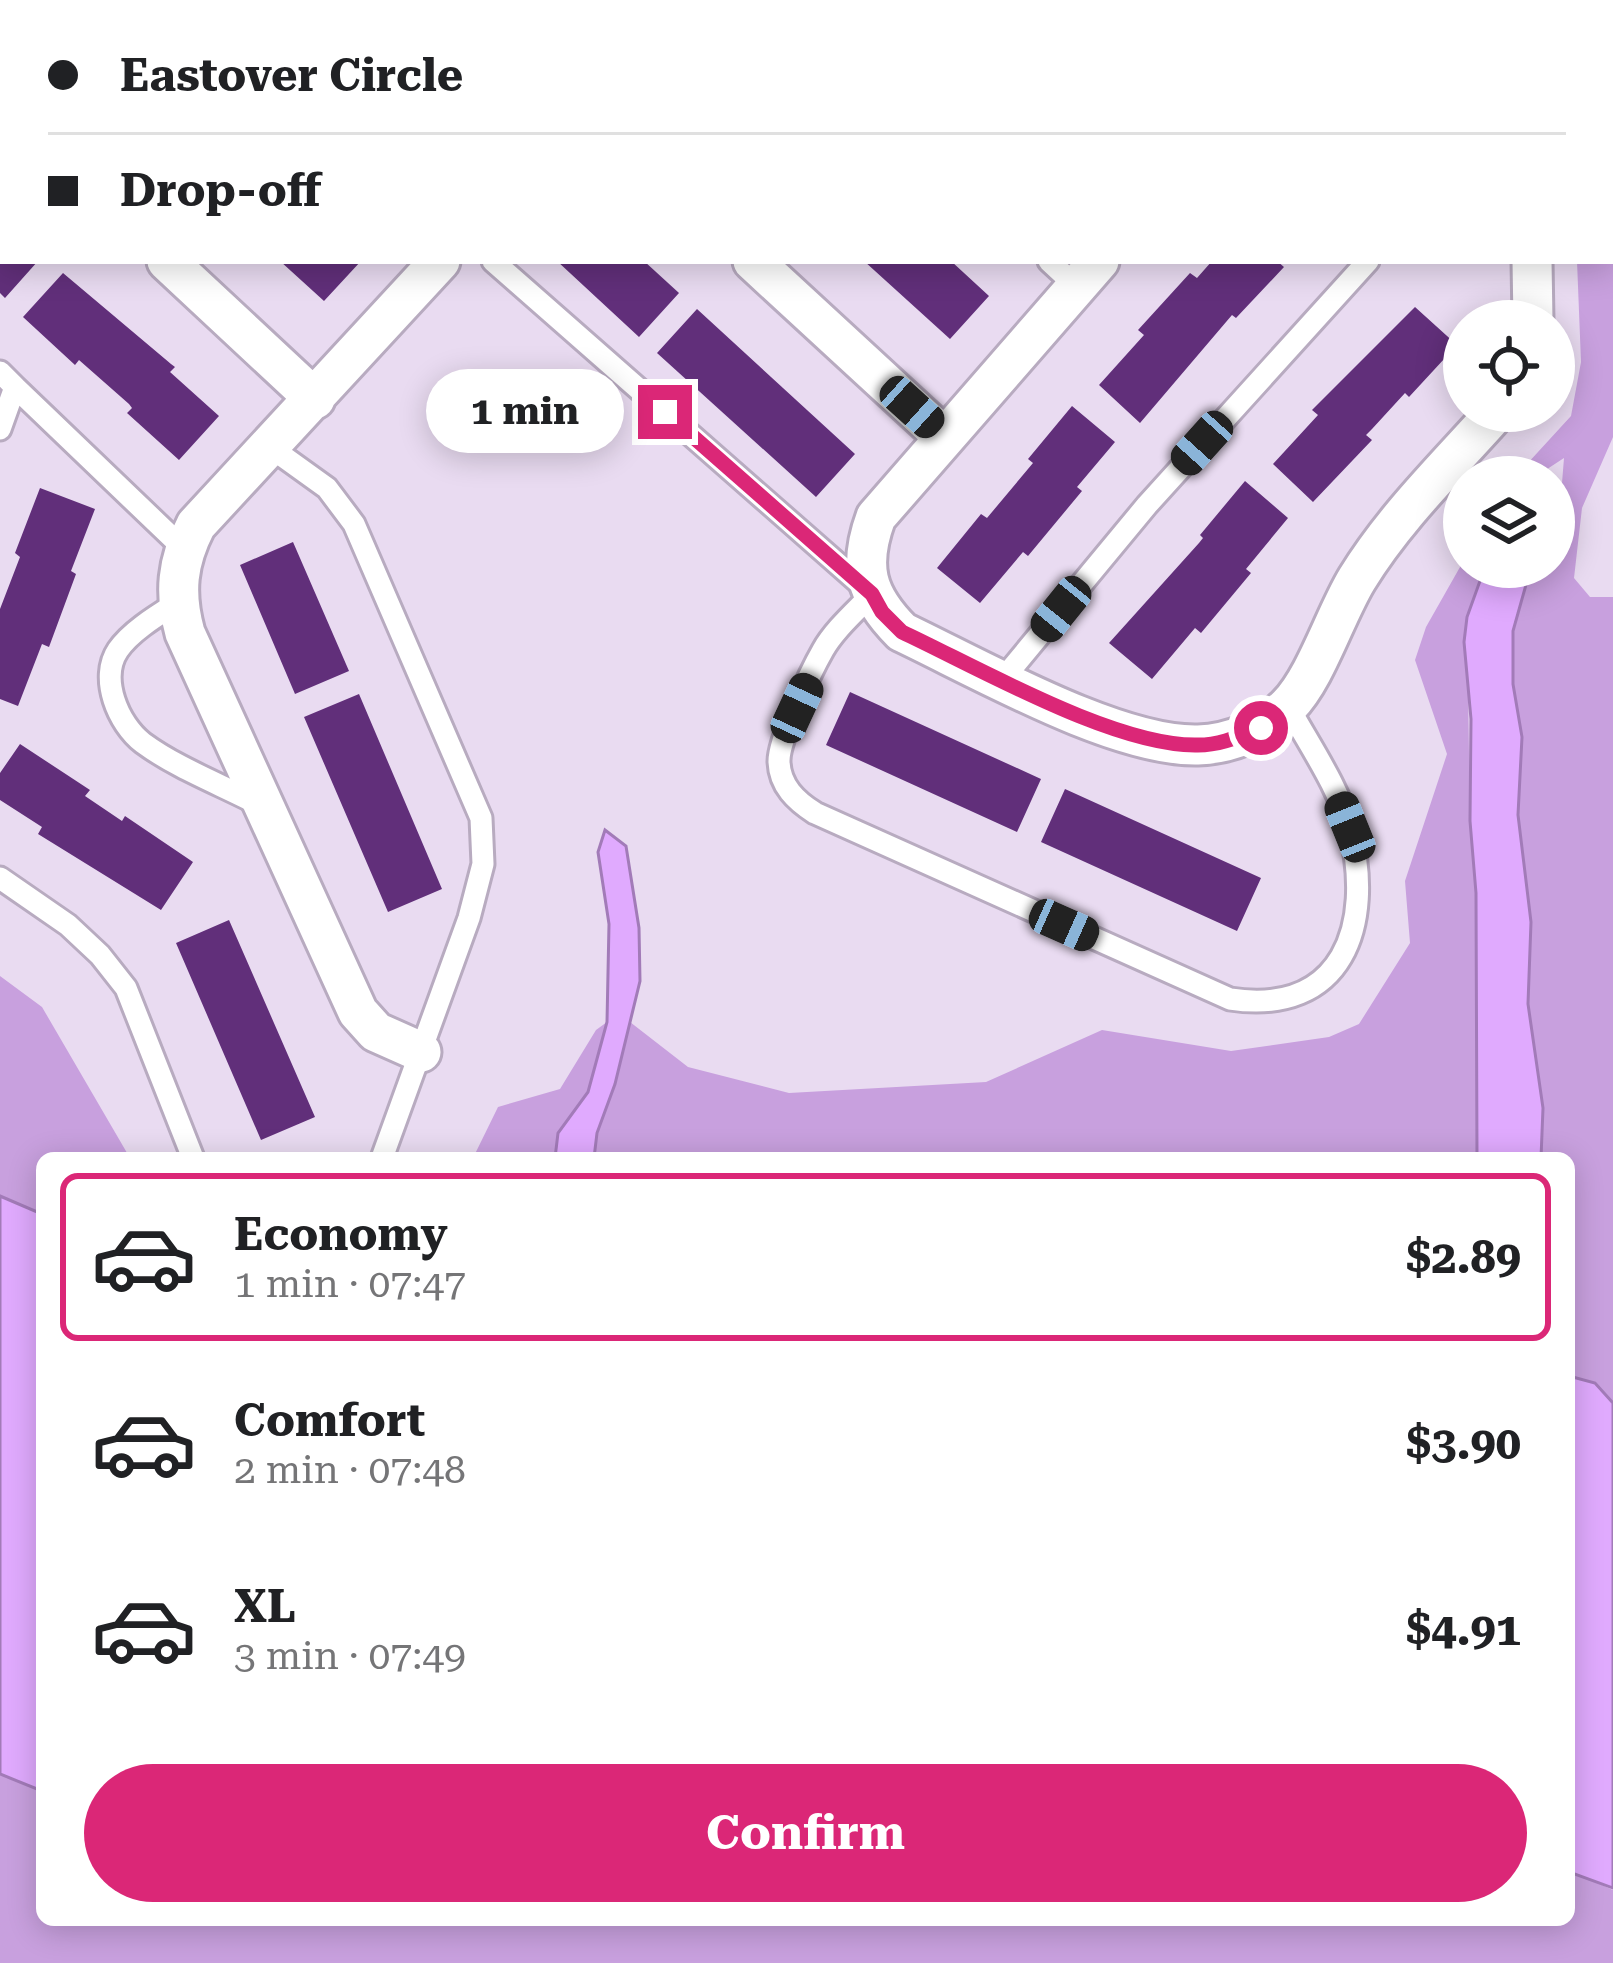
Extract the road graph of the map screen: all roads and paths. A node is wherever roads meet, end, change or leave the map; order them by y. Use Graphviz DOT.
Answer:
graph roads {
  1 [pos="170,264"];
  2 [pos="437,264"];
  3 [pos="496,264"];
  4 [pos="756,264"];
  5 [pos="1365,264"];
  6 [pos="1532,264"];
  7 [pos="1074,269"];
  8 [pos="1533,300"];
  9 [pos="8,380"];
  10 [pos="315,399"];
  11 [pos="0,429"];
  12 [pos="1478,432"];
  13 [pos="944,436"];
  14 [pos="270,447"];
  15 [pos="184,549"];
  16 [pos="872,594"];
  17 [pos="177,603"];
  18 [pos="1003,679"];
  19 [pos="1288,706"];
  20 [pos="265,808"];
  21 [pos="0,878"];
  22 [pos="421,1052"];
  23 [pos="191,1152"];
  24 [pos="384,1152"];
  1 -- 10 [label="street"];
  2 -- 10 [label="street"];
  3 -- 16 [label="lane"];
  4 -- 13 [label="street"];
  5 -- 18 [label="lane"];
  6 -- 8 [label="street"];
  7 -- 13 [label="street"];
  9 -- 11 [label="lane"];
  9 -- 15 [label="lane"];
  10 -- 14 [label="street"];
  12 -- 19 [label="street"];
  13 -- 16 [label="street"];
  14 -- 15 [label="street"];
  14 -- 22 [label="lane"];
  15 -- 17 [label="street"];
  16 -- 18 [label="street"];
  16 -- 19 [label="lane"];
  17 -- 20 [label="street"];
  17 -- 20 [label="lane"];
  18 -- 19 [label="street"];
  20 -- 22 [label="street"];
  21 -- 23 [label="lane"];
  22 -- 24 [label="lane"];
}
